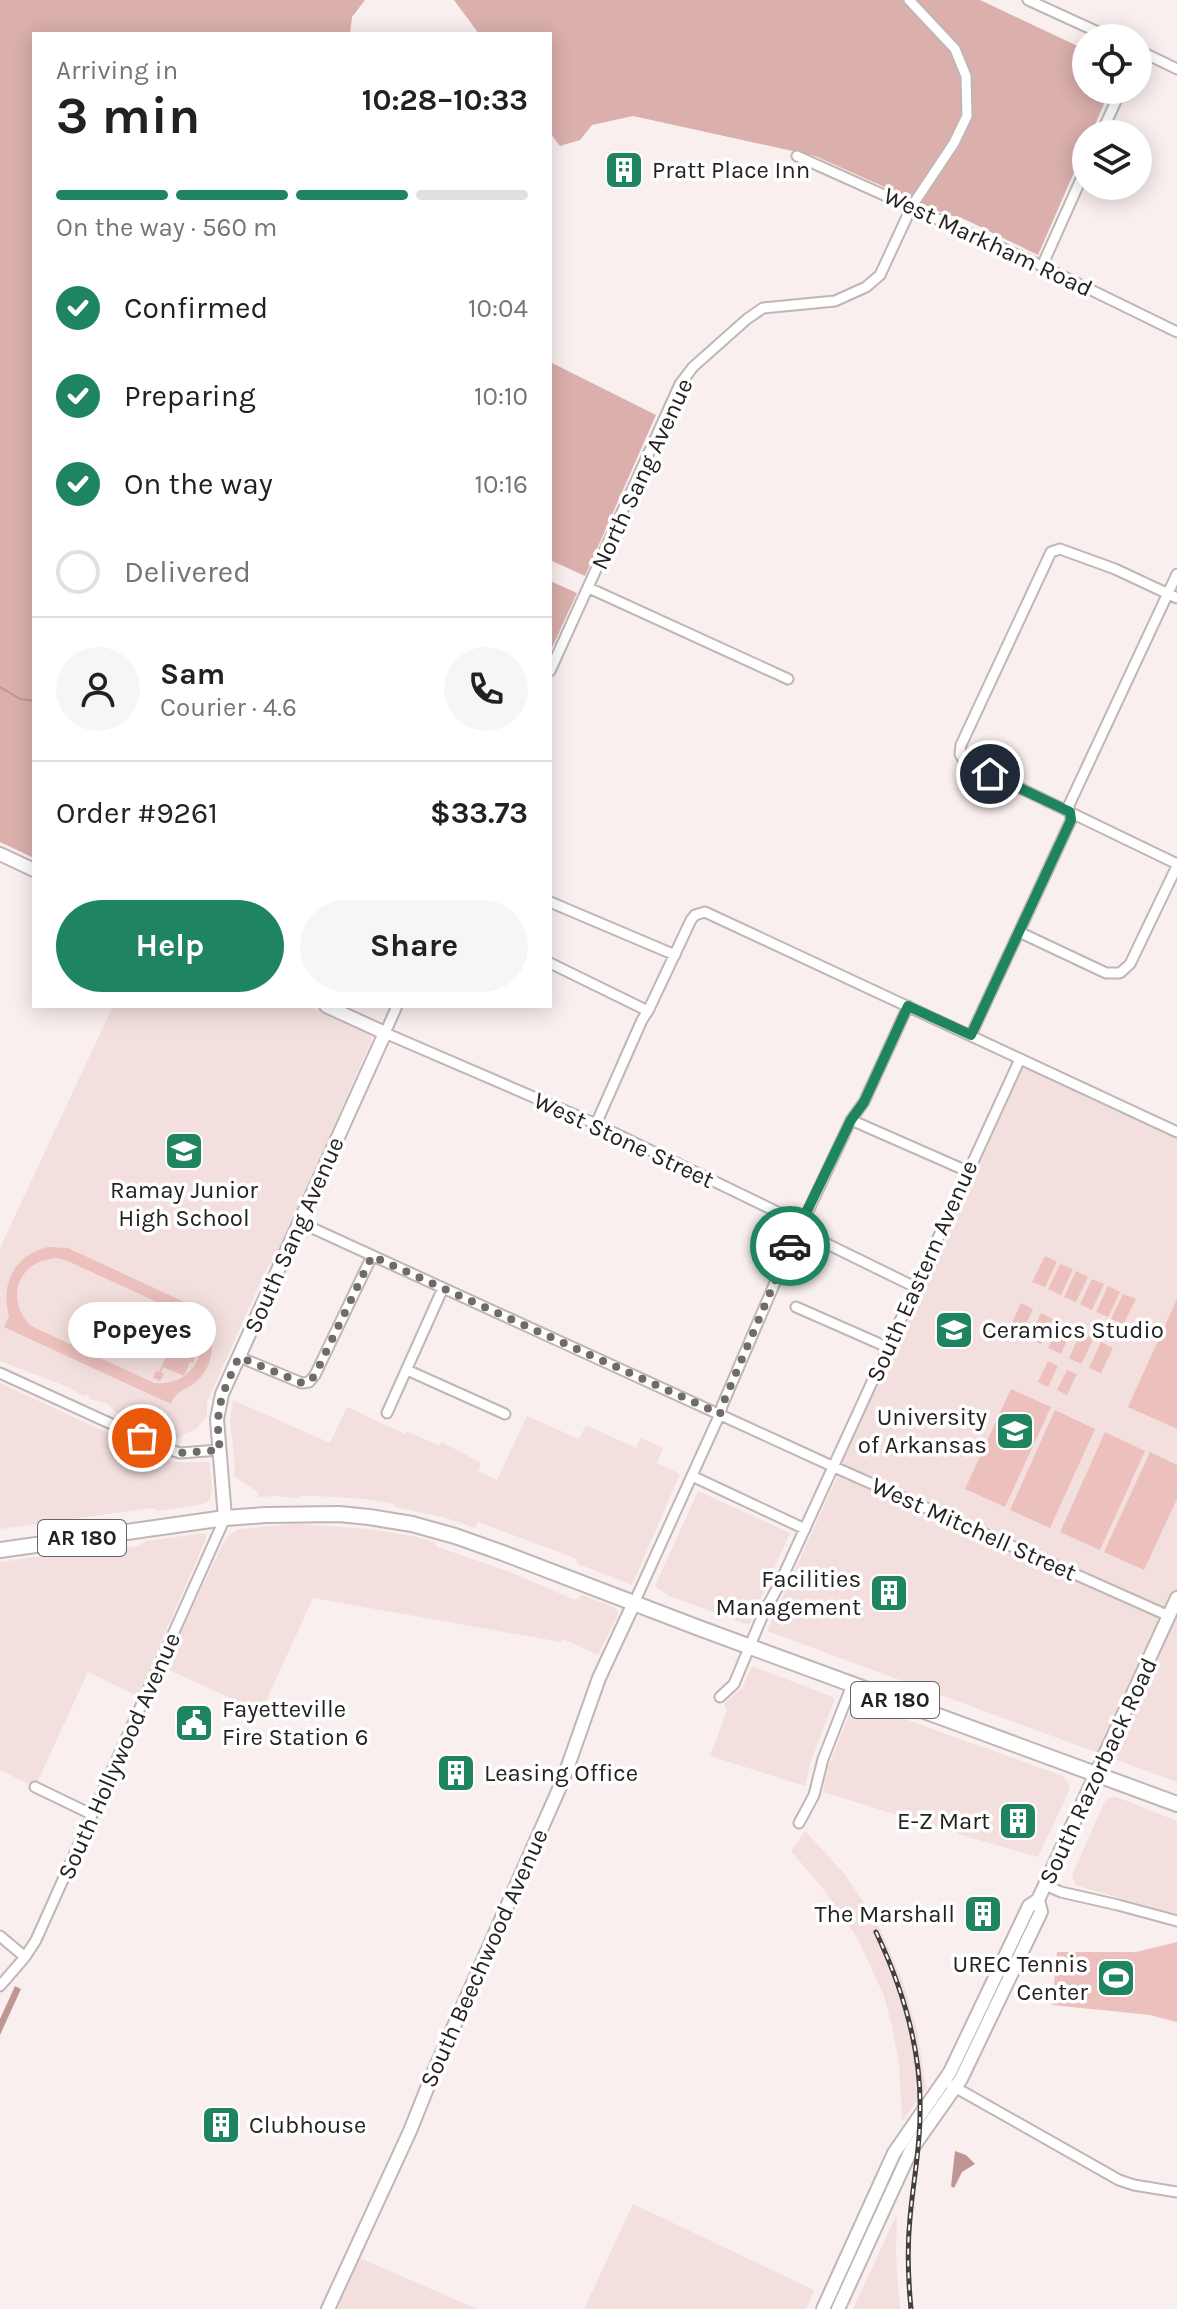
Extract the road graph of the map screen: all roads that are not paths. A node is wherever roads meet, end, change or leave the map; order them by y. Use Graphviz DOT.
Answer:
graph roads {
  1 [pos="909,0"];
  2 [pos="1028,0"];
  3 [pos="1080,24"];
  4 [pos="1152,57"];
  5 [pos="1177,69"];
  6 [pos="797,156"];
  7 [pos="1072,199"];
  8 [pos="912,206"];
  9 [pos="1042,266"];
  10 [pos="1177,332"];
  11 [pos="1177,574"];
  12 [pos="589,588"];
  13 [pos="1173,596"];
  14 [pos="552,667"];
  15 [pos="788,679"];
  16 [pos="1070,812"];
  17 [pos="0,854"];
  18 [pos="1177,865"];
  19 [pos="32,869"];
  20 [pos="552,903"];
  21 [pos="1019,932"];
  22 [pos="675,955"];
  23 [pos="552,964"];
  24 [pos="908,1006"];
  25 [pos="330,1008"];
  26 [pos="396,1008"];
  27 [pos="648,1011"];
  28 [pos="385,1033"];
  29 [pos="971,1035"];
  30 [pos="1020,1059"];
  31 [pos="851,1120"];
  32 [pos="596,1124"];
  33 [pos="1177,1132"];
  34 [pos="967,1171"];
  35 [pos="299,1222"];
  36 [pos="802,1224"];
  37 [pos="372,1256"];
  38 [pos="915,1287"];
  39 [pos="443,1288"];
  40 [pos="796,1307"];
  41 [pos="887,1347"];
  42 [pos="239,1357"];
  43 [pos="407,1370"];
  44 [pos="0,1373"];
  45 [pos="387,1413"];
  46 [pos="505,1414"];
  47 [pos="720,1414"];
  48 [pos="220,1450"];
  49 [pos="832,1466"];
  50 [pos="692,1476"];
  51 [pos="225,1518"];
  52 [pos="805,1529"];
  53 [pos="0,1550"];
  54 [pos="1177,1598"];
  55 [pos="634,1603"];
  56 [pos="1169,1616"];
  57 [pos="750,1647"];
  58 [pos="852,1685"];
  59 [pos="720,1697"];
  60 [pos="1096,1774"];
  61 [pos="35,1787"];
  62 [pos="1177,1804"];
  63 [pos="91,1814"];
  64 [pos="799,1823"];
  65 [pos="1045,1885"];
  66 [pos="1177,1921"];
  67 [pos="0,1936"];
  68 [pos="25,1957"];
  69 [pos="0,1986"];
  70 [pos="950,2085"];
  71 [pos="1177,2192"];
  72 [pos="328,2309"];
  73 [pos="823,2309"];
  74 [pos="838,2309"];
  1 -- 8 [label="street, North Sang Avenue"];
  2 -- 3 [label="street"];
  4 -- 5 [label="street"];
  6 -- 8 [label="street, West Markham Road"];
  7 -- 9 [label="street"];
  8 -- 9 [label="street, West Markham Road"];
  8 -- 12 [label="street, North Sang Avenue"];
  9 -- 10 [label="street, West Markham Road"];
  11 -- 13 [label="street"];
  12 -- 14 [label="street"];
  12 -- 15 [label="street"];
  13 -- 16 [label="street"];
  13 -- 16 [label="street"];
  16 -- 18 [label="street"];
  16 -- 21 [label="street"];
  17 -- 19 [label="street"];
  18 -- 21 [label="street"];
  20 -- 22 [label="street"];
  21 -- 29 [label="street"];
  22 -- 24 [label="street"];
  22 -- 27 [label="street"];
  23 -- 27 [label="street"];
  24 -- 29 [label="street"];
  24 -- 31 [label="street"];
  25 -- 28 [label="street, West Stone Street"];
  26 -- 28 [label="street, South Sang Avenue"];
  27 -- 32 [label="street"];
  28 -- 32 [label="street, West Stone Street"];
  28 -- 35 [label="street, South Sang Avenue"];
  29 -- 30 [label="street"];
  30 -- 33 [label="street"];
  30 -- 34 [label="street, South Eastern Avenue"];
  31 -- 34 [label="street"];
  31 -- 36 [label="street"];
  32 -- 36 [label="street, West Stone Street"];
  34 -- 38 [label="street, South Eastern Avenue"];
  35 -- 37 [label="street, West Mitchell Street"];
  35 -- 42 [label="street, South Sang Avenue"];
  36 -- 38 [label="street, West Stone Street"];
  36 -- 47 [label="street"];
  37 -- 39 [label="street, West Mitchell Street"];
  37 -- 42 [label="street"];
  38 -- 41 [label="street, South Eastern Avenue"];
  39 -- 43 [label="street"];
  39 -- 47 [label="street, West Mitchell Street"];
  40 -- 41 [label="street"];
  41 -- 49 [label="street, South Eastern Avenue"];
  42 -- 48 [label="street, South Sang Avenue"];
  43 -- 45 [label="street"];
  43 -- 46 [label="street"];
  44 -- 48 [label="street"];
  47 -- 49 [label="street, West Mitchell Street"];
  47 -- 50 [label="street"];
  48 -- 51 [label="street, South Sang Avenue"];
  49 -- 52 [label="street, South Eastern Avenue"];
  49 -- 56 [label="street, West Mitchell Street"];
  50 -- 52 [label="street"];
  50 -- 55 [label="street"];
  51 -- 53 [label="main road, AR 180"];
  51 -- 55 [label="main road, AR 180"];
  51 -- 63 [label="street, South Hollywood Avenue"];
  52 -- 57 [label="street, South Eastern Avenue"];
  54 -- 56 [label="street, South Razorback Road"];
  55 -- 57 [label="main road, AR 180"];
  55 -- 72 [label="street, South Beechwood Avenue"];
  56 -- 60 [label="street, South Razorback Road"];
  57 -- 58 [label="main road, AR 180"];
  57 -- 59 [label="street, South Eastern Avenue"];
  58 -- 60 [label="main road, AR 180"];
  58 -- 64 [label="street"];
  60 -- 62 [label="main road, AR 180"];
  60 -- 65 [label="street, South Razorback Road"];
  61 -- 63 [label="street"];
  63 -- 68 [label="street, South Hollywood Avenue"];
  65 -- 66 [label="street"];
  65 -- 70 [label="street, South Razorback Road"];
  67 -- 68 [label="street"];
  68 -- 69 [label="street, South Hollywood Avenue"];
  70 -- 71 [label="street"];
  70 -- 73 [label="street, South Razorback Road"];
  70 -- 74 [label="street, South Razorback Road"];
}
